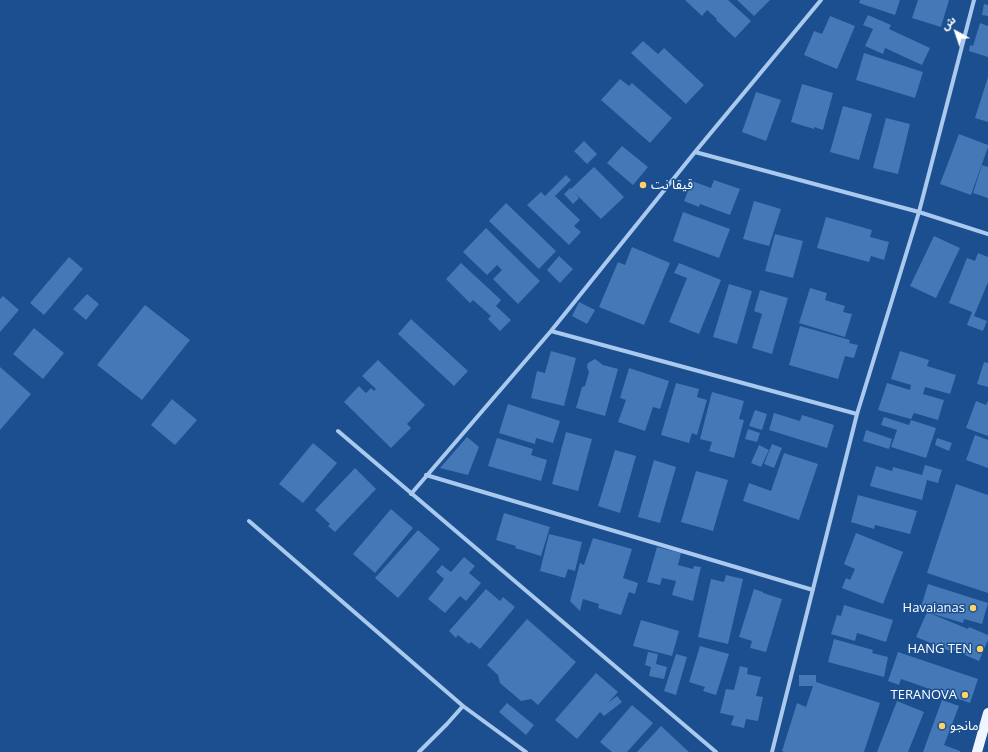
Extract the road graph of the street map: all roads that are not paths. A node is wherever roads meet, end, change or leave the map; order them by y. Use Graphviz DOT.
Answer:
graph roads {
  1 [pos="821,0"];
  2 [pos="974,0"];
  3 [pos="695,152"];
  4 [pos="919,212"];
  5 [pos="988,234"];
  6 [pos="551,331"];
  7 [pos="857,414"];
  8 [pos="338,431"];
  9 [pos="426,475"];
  10 [pos="411,494"];
  11 [pos="249,521"];
  12 [pos="813,590"];
  13 [pos="463,706"];
  14 [pos="988,713"];
  15 [pos="419,752"];
  16 [pos="526,752"];
  17 [pos="716,752"];
  18 [pos="772,752"];
  19 [pos="977,752"];
  1 -- 3 [label="street"];
  2 -- 4 [label="street"];
  3 -- 4 [label="street"];
  3 -- 6 [label="street"];
  4 -- 5 [label="street"];
  4 -- 7 [label="street"];
  6 -- 7 [label="street"];
  6 -- 9 [label="street"];
  7 -- 12 [label="street"];
  8 -- 10 [label="street"];
  9 -- 10 [label="street"];
  9 -- 12 [label="street"];
  10 -- 17 [label="street"];
  11 -- 13 [label="street"];
  12 -- 18 [label="street"];
  13 -- 15 [label="street"];
  13 -- 16 [label="street"];
  14 -- 19 [label="main road"];
}
